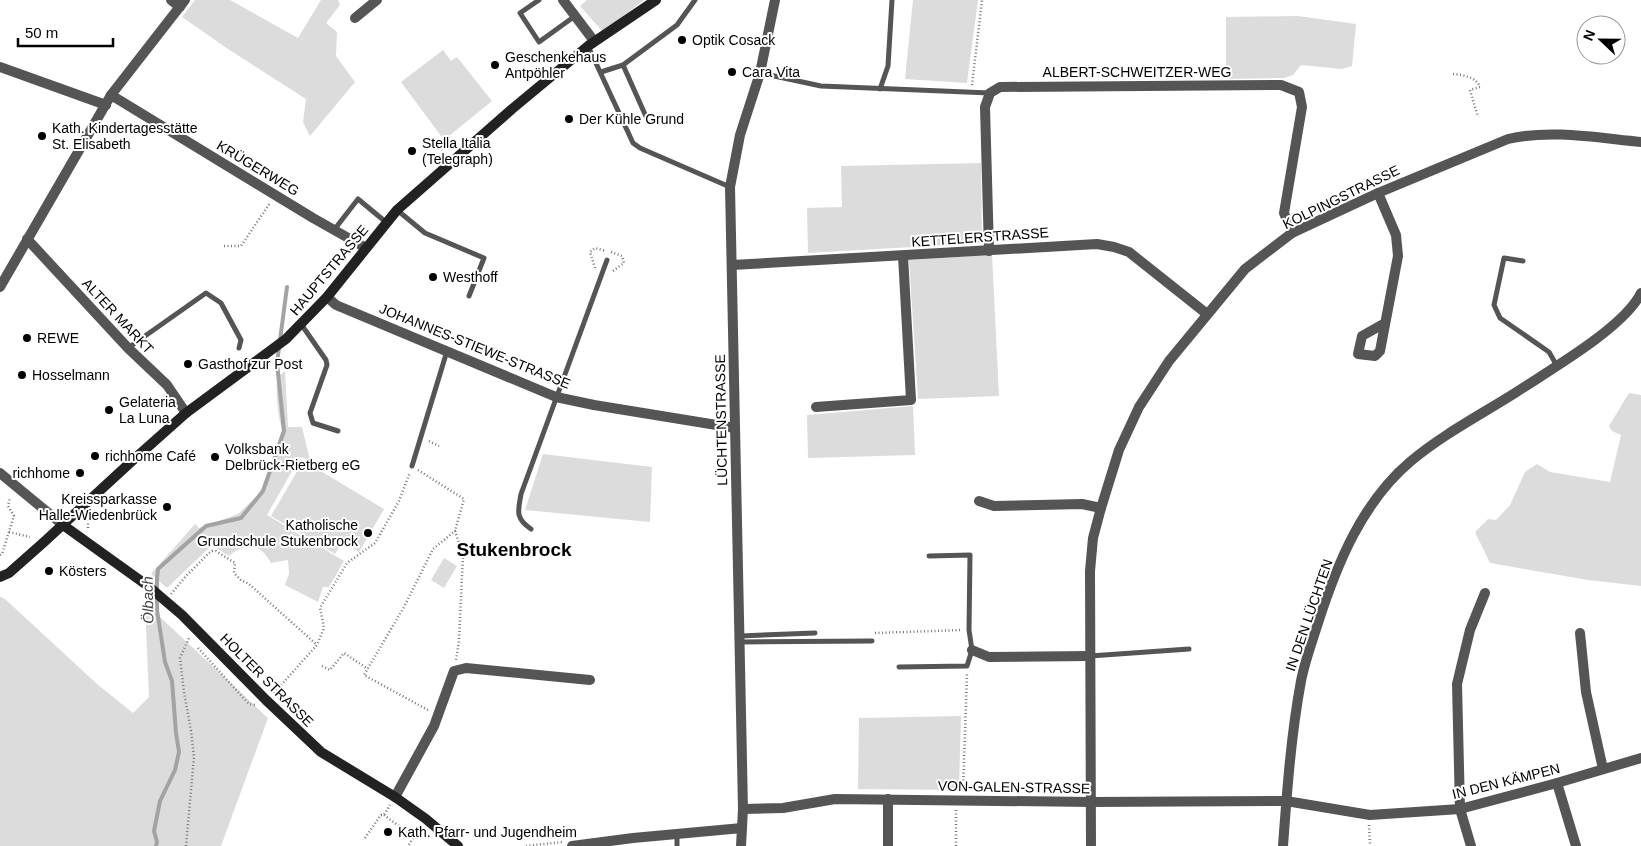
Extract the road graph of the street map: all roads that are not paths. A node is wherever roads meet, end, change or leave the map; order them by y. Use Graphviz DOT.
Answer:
graph roads {
  1 [pos="171,0"];
  2 [pos="377,0"];
  3 [pos="539,0"];
  4 [pos="563,0"];
  5 [pos="656,0"];
  6 [pos="695,0"];
  7 [pos="775,0"];
  8 [pos="892,0"];
  9 [pos="182,4"];
  10 [pos="575,16"];
  11 [pos="355,18"];
  12 [pos="591,43"];
  13 [pos="623,65"];
  14 [pos="0,67"];
  15 [pos="602,72"];
  16 [pos="760,73"];
  17 [pos="880,88"];
  18 [pos="990,93"];
  19 [pos="111,95"];
  20 [pos="106,104"];
  21 [pos="648,121"];
  22 [pos="1641,142"];
  23 [pos="730,187"];
  24 [pos="1378,193"];
  25 [pos="397,210"];
  26 [pos="386,223"];
  27 [pos="334,230"];
  28 [pos="1292,233"];
  29 [pos="27,239"];
  30 [pos="366,248"];
  31 [pos="989,251"];
  32 [pos="903,256"];
  33 [pos="607,260"];
  34 [pos="1523,261"];
  35 [pos="732,265"];
  36 [pos="0,288"];
  37 [pos="1641,293"];
  38 [pos="469,296"];
  39 [pos="327,297"];
  40 [pos="1207,314"];
  41 [pos="301,324"];
  42 [pos="1385,324"];
  43 [pos="128,348"];
  44 [pos="239,348"];
  45 [pos="447,351"];
  46 [pos="1557,366"];
  47 [pos="556,396"];
  48 [pos="816,407"];
  49 [pos="186,413"];
  50 [pos="735,428"];
  51 [pos="338,431"];
  52 [pos="412,466"];
  53 [pos="0,473"];
  54 [pos="979,501"];
  55 [pos="1101,508"];
  56 [pos="63,525"];
  57 [pos="531,529"];
  58 [pos="928,556"];
  59 [pos="0,578"];
  60 [pos="1485,593"];
  61 [pos="815,633"];
  62 [pos="1580,634"];
  63 [pos="740,639"];
  64 [pos="872,641"];
  65 [pos="1189,649"];
  66 [pos="972,650"];
  67 [pos="1090,656"];
  68 [pos="899,667"];
  69 [pos="590,680"];
  70 [pos="1641,758"];
  71 [pos="1603,769"];
  72 [pos="1557,783"];
  73 [pos="395,797"];
  74 [pos="888,798"];
  75 [pos="1286,801"];
  76 [pos="1091,802"];
  77 [pos="744,809"];
  78 [pos="1460,809"];
  79 [pos="742,828"];
  80 [pos="677,834"];
  81 [pos="571,843"];
  82 [pos="458,846"];
  83 [pos="677,846"];
  84 [pos="741,846"];
  85 [pos="888,846"];
  86 [pos="1091,846"];
  87 [pos="1283,846"];
  88 [pos="1471,846"];
  89 [pos="1576,846"];
  1 -- 9 [label="street"];
  2 -- 11 [label="street"];
  3 -- 10 [label="lane"];
  4 -- 10 [label="street"];
  5 -- 12 [label="main road, HAUPTSTRASSE"];
  6 -- 13 [label="lane"];
  7 -- 16 [label="street, LÜCHTENSTRASSE"];
  8 -- 17 [label="lane"];
  9 -- 19 [label="street"];
  10 -- 12 [label="street"];
  12 -- 15 [label="lane"];
  12 -- 25 [label="main road, HAUPTSTRASSE"];
  13 -- 15 [label="lane"];
  13 -- 21 [label="lane"];
  14 -- 20 [label="street"];
  15 -- 23 [label="lane"];
  16 -- 17 [label="lane"];
  16 -- 23 [label="street, LÜCHTENSTRASSE"];
  17 -- 18 [label="lane"];
  18 -- 28 [label="street, ALBERT-SCHWEITZER-WEG"];
  18 -- 31 [label="street"];
  19 -- 20 [label="street"];
  19 -- 27 [label="street, KRÜGERWEG"];
  20 -- 29 [label="street"];
  22 -- 24 [label="street, KOLPINGSTRASSE"];
  23 -- 35 [label="street, LÜCHTENSTRASSE"];
  24 -- 28 [label="street, KOLPINGSTRASSE"];
  24 -- 42 [label="street"];
  25 -- 26 [label="main road, HAUPTSTRASSE"];
  25 -- 38 [label="lane"];
  26 -- 27 [label="lane"];
  26 -- 30 [label="main road, HAUPTSTRASSE"];
  27 -- 30 [label="street, KRÜGERWEG"];
  28 -- 40 [label="street, KOLPINGSTRASSE"];
  29 -- 36 [label="street"];
  29 -- 43 [label="street, ALTER MARKT"];
  30 -- 39 [label="main road, HAUPTSTRASSE"];
  31 -- 32 [label="street, KETTELERSTRASSE"];
  31 -- 40 [label="street, KETTELERSTRASSE"];
  32 -- 35 [label="street, KETTELERSTRASSE"];
  32 -- 48 [label="street"];
  33 -- 47 [label="lane"];
  34 -- 46 [label="lane"];
  35 -- 50 [label="street, LÜCHTENSTRASSE"];
  37 -- 46 [label="street, IN DEN LÜCHTEN"];
  39 -- 41 [label="main road, HAUPTSTRASSE"];
  39 -- 45 [label="street, JOHANNES-STIEWE-STRASSE"];
  40 -- 55 [label="street, KOLPINGSTRASSE"];
  41 -- 49 [label="main road, HAUPTSTRASSE"];
  41 -- 51 [label="lane"];
  43 -- 44 [label="lane"];
  43 -- 49 [label="street, ALTER MARKT"];
  45 -- 47 [label="street, JOHANNES-STIEWE-STRASSE"];
  45 -- 52 [label="lane"];
  46 -- 75 [label="street, IN DEN LÜCHTEN"];
  47 -- 50 [label="street, JOHANNES-STIEWE-STRASSE"];
  47 -- 57 [label="lane"];
  49 -- 56 [label="main road, HAUPTSTRASSE"];
  50 -- 63 [label="street, LÜCHTENSTRASSE"];
  53 -- 56 [label="street"];
  54 -- 55 [label="street"];
  55 -- 67 [label="street, KOLPINGSTRASSE"];
  56 -- 59 [label="main road, HAUPTSTRASSE"];
  56 -- 73 [label="main road, HOLTER STRASSE"];
  58 -- 66 [label="lane"];
  60 -- 78 [label="street"];
  61 -- 63 [label="lane"];
  62 -- 71 [label="street"];
  63 -- 64 [label="lane"];
  63 -- 77 [label="street, LÜCHTENSTRASSE"];
  65 -- 67 [label="lane"];
  66 -- 67 [label="street"];
  66 -- 68 [label="lane"];
  67 -- 76 [label="street, KOLPINGSTRASSE"];
  69 -- 73 [label="street"];
  70 -- 71 [label="street, IN DEN KÄMPEN"];
  71 -- 72 [label="street, IN DEN KÄMPEN"];
  72 -- 78 [label="street, IN DEN KÄMPEN"];
  72 -- 89 [label="street"];
  73 -- 82 [label="main road, HOLTER STRASSE"];
  74 -- 76 [label="street, VON-GALEN-STRASSE"];
  74 -- 77 [label="street, VON-GALEN-STRASSE"];
  74 -- 85 [label="street"];
  75 -- 76 [label="street, VON-GALEN-STRASSE"];
  75 -- 78 [label="street, IN DEN KÄMPEN"];
  75 -- 87 [label="street, IN DEN LÜCHTEN"];
  76 -- 86 [label="street, KOLPINGSTRASSE"];
  77 -- 79 [label="street, LÜCHTENSTRASSE"];
  78 -- 88 [label="street"];
  79 -- 80 [label="street"];
  79 -- 84 [label="street, LÜCHTENSTRASSE"];
  80 -- 81 [label="street"];
  80 -- 83 [label="lane"];
}
